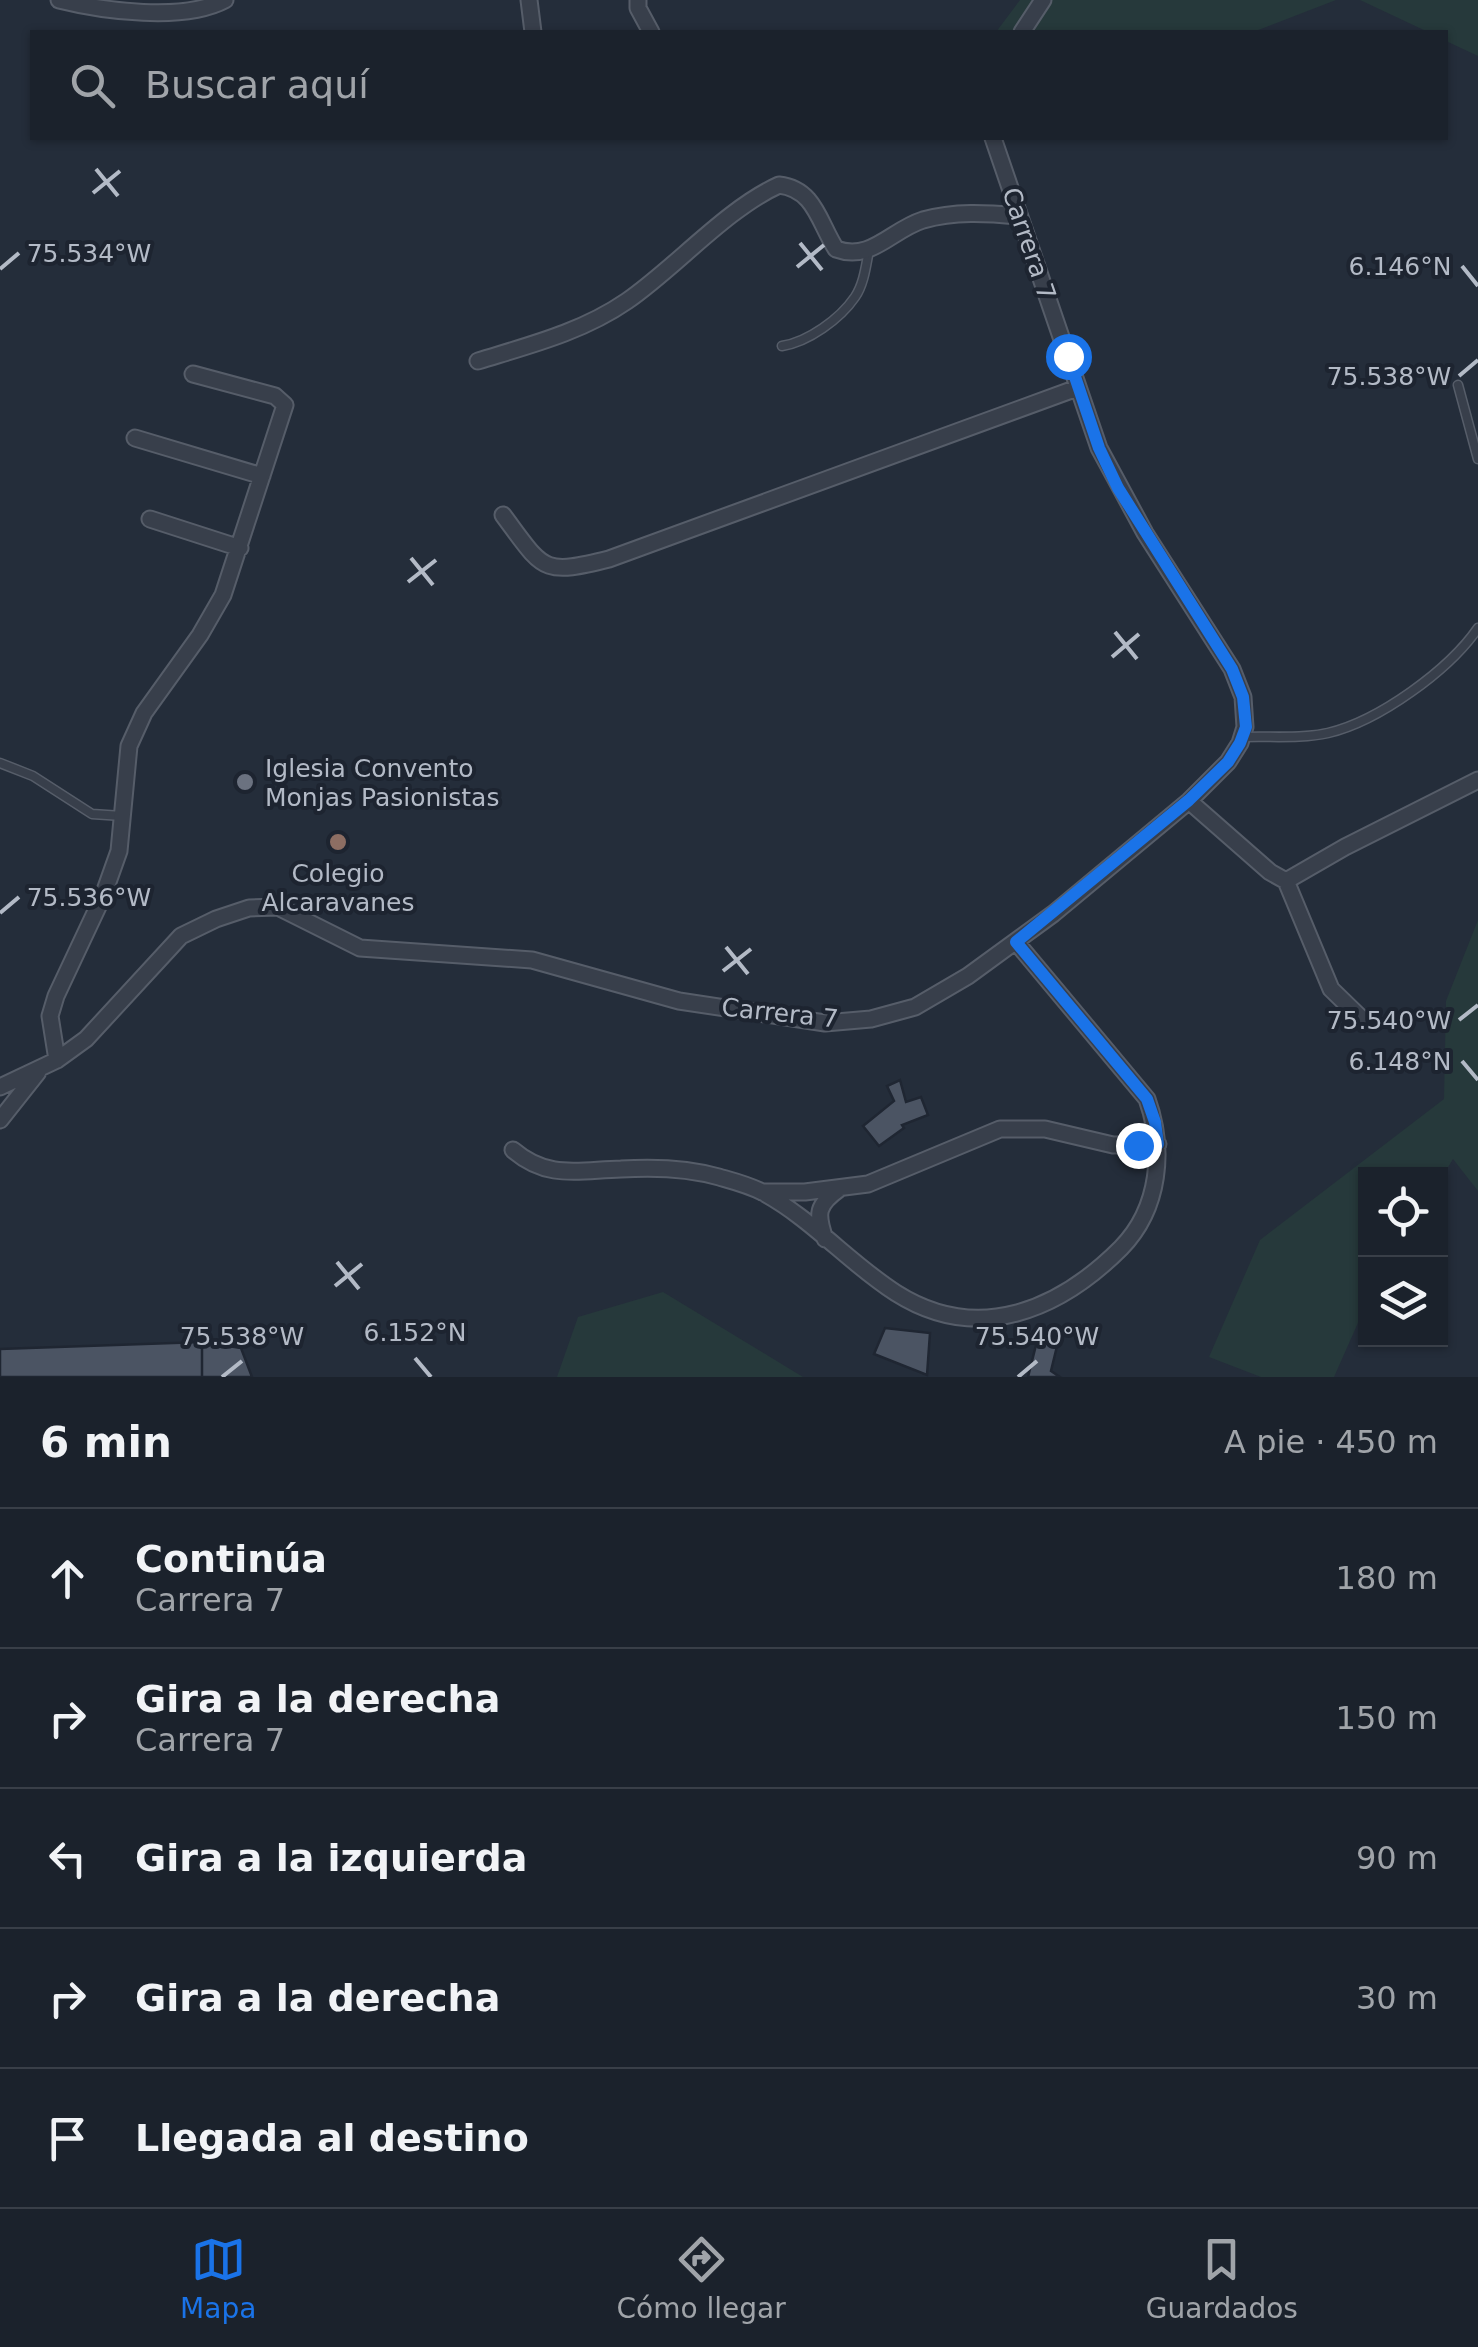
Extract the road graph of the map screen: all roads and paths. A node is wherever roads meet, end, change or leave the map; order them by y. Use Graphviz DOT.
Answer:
graph roads {
  1 [pos="59,0"];
  2 [pos="226,0"];
  3 [pos="529,0"];
  4 [pos="638,0"];
  5 [pos="1044,0"];
  6 [pos="533,30"];
  7 [pos="649,30"];
  8 [pos="1023,30"];
  9 [pos="993,140"];
  10 [pos="1019,216"];
  11 [pos="869,250"];
  12 [pos="782,346"];
  13 [pos="478,361"];
  14 [pos="193,374"];
  15 [pos="1458,384"];
  16 [pos="1077,388"];
  17 [pos="135,438"];
  18 [pos="1478,459"];
  19 [pos="262,476"];
  20 [pos="503,515"];
  21 [pos="150,519"];
  22 [pos="240,548"];
  23 [pos="1478,628"];
  24 [pos="1243,737"];
  25 [pos="0,763"];
  26 [pos="1478,780"];
  27 [pos="1189,800"];
  28 [pos="122,816"];
  29 [pos="1286,882"];
  30 [pos="1016,942"];
  31 [pos="1365,1022"];
  32 [pos="57,1060"];
  33 [pos="41,1069"];
  34 [pos="0,1087"];
  35 [pos="0,1120"];
  36 [pos="1158,1144"];
  37 [pos="513,1150"];
  38 [pos="839,1189"];
  39 [pos="762,1192"];
  40 [pos="825,1239"];
  1 -- 2 [label="street"];
  3 -- 6 [label="street"];
  4 -- 7 [label="street"];
  5 -- 8 [label="street"];
  9 -- 10 [label="street, Carrera 7"];
  10 -- 11 [label="street"];
  10 -- 16 [label="street, Carrera 7"];
  11 -- 12 [label="lane"];
  11 -- 13 [label="street"];
  14 -- 19 [label="street"];
  15 -- 18 [label="lane"];
  16 -- 20 [label="street"];
  16 -- 24 [label="street, Carrera 7"];
  17 -- 19 [label="street"];
  19 -- 22 [label="street"];
  21 -- 22 [label="street"];
  22 -- 28 [label="street"];
  23 -- 24 [label="lane"];
  24 -- 27 [label="street, Carrera 7"];
  25 -- 28 [label="lane"];
  26 -- 29 [label="street"];
  27 -- 29 [label="street"];
  27 -- 30 [label="street, Carrera 7"];
  28 -- 32 [label="street"];
  29 -- 31 [label="street"];
  30 -- 32 [label="street, Carrera 7"];
  30 -- 36 [label="street"];
  32 -- 33 [label="street, Carrera 7"];
  33 -- 34 [label="street, Carrera 7"];
  33 -- 35 [label="street"];
  36 -- 38 [label="street"];
  36 -- 40 [label="street"];
  37 -- 39 [label="street"];
  38 -- 39 [label="street"];
  38 -- 40 [label="street"];
  39 -- 40 [label="street"];
}
